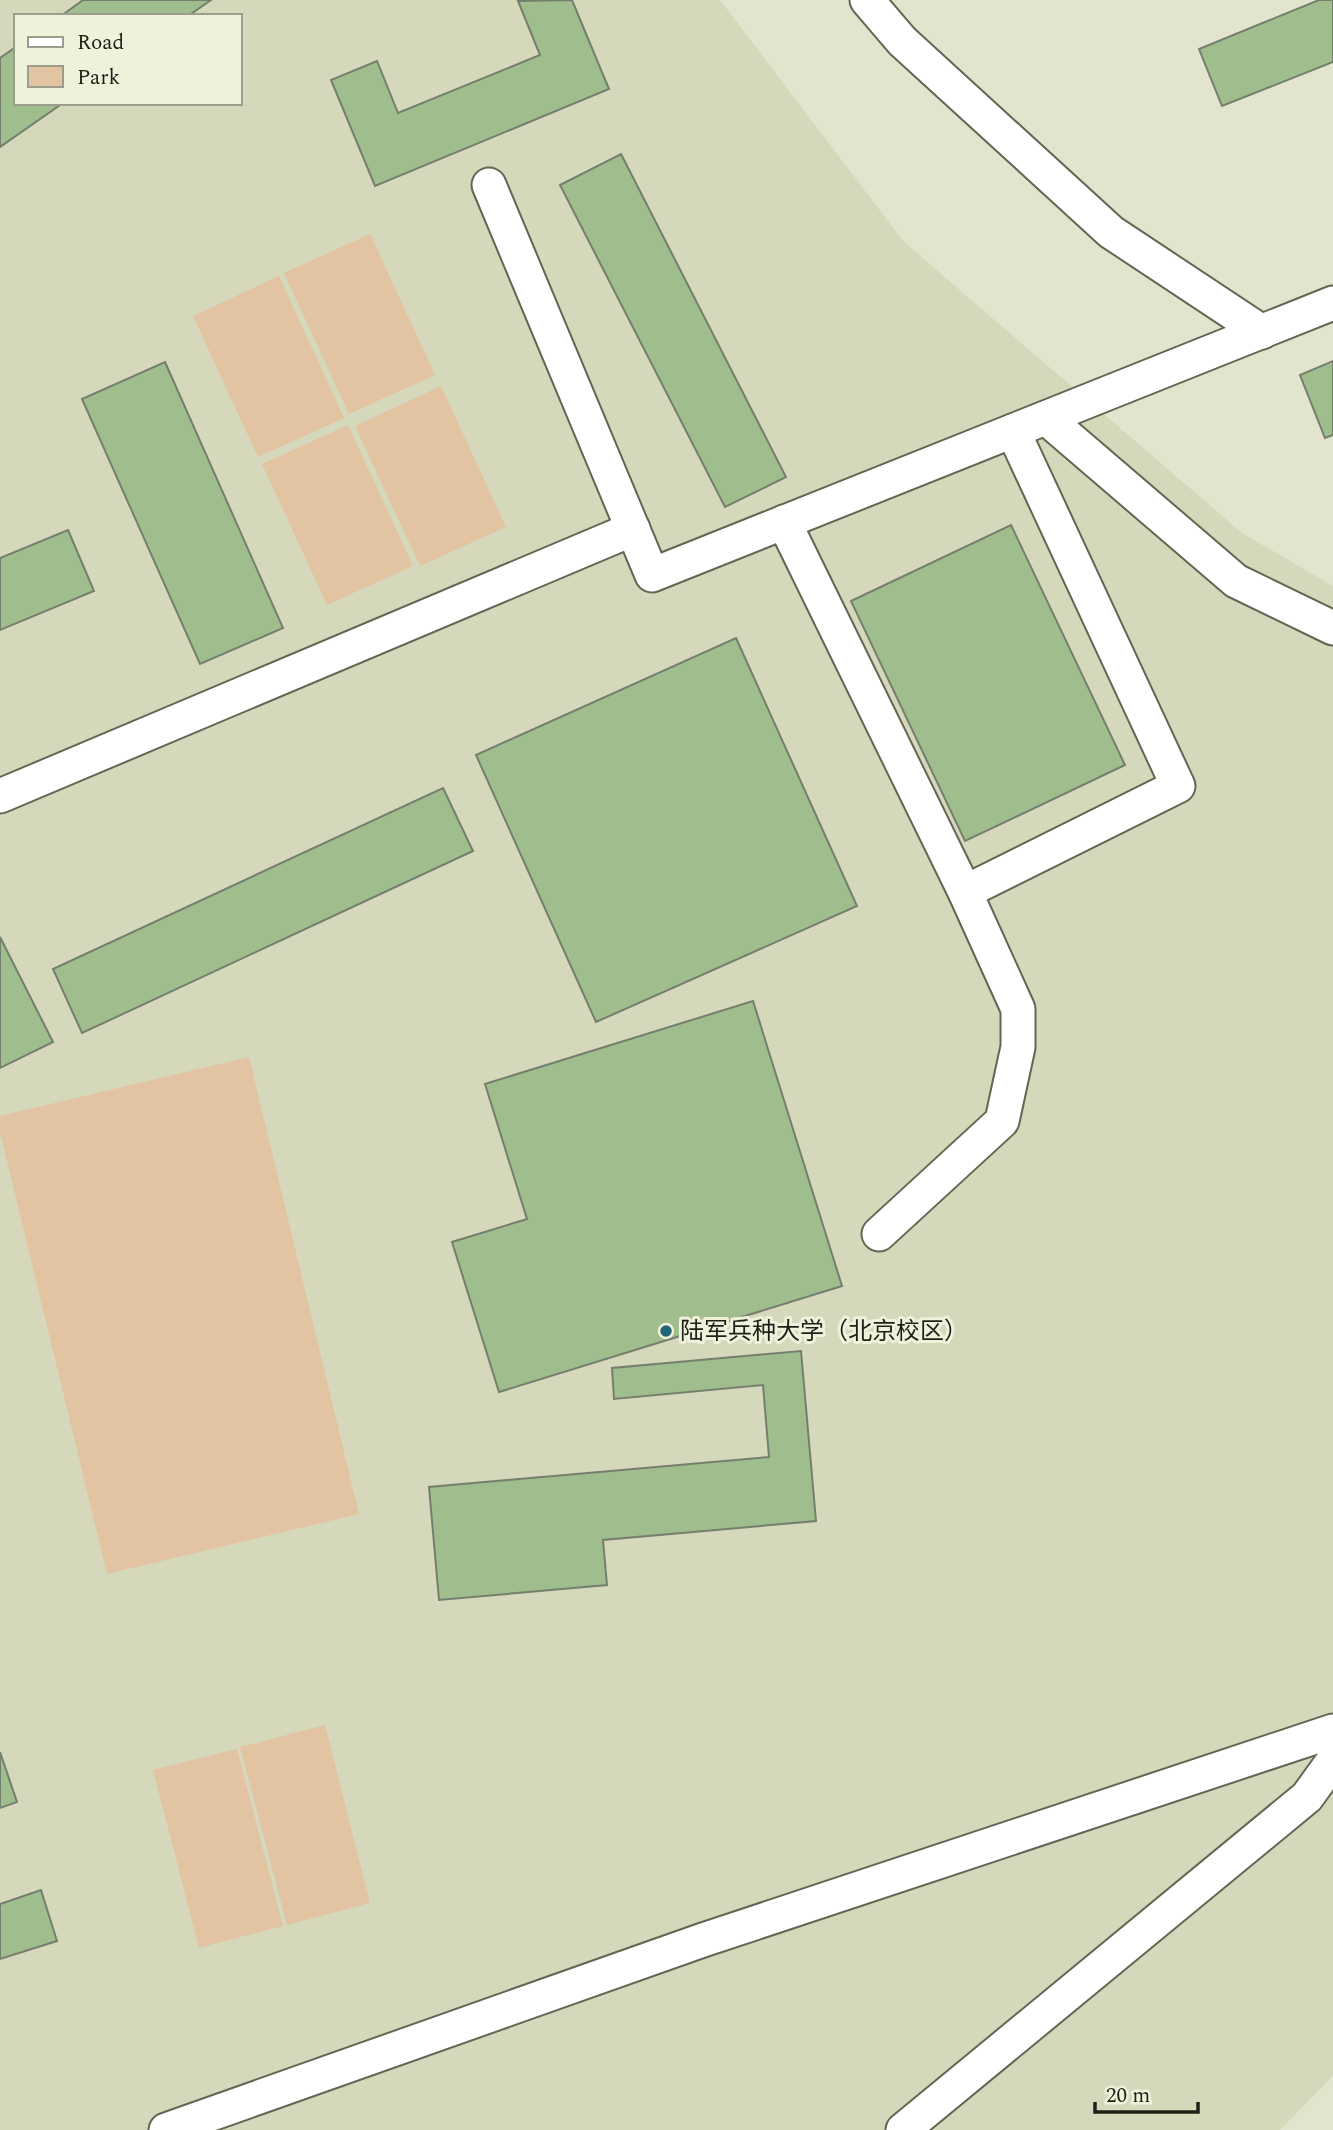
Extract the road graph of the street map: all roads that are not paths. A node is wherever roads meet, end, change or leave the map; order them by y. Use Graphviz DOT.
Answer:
graph roads {
  1 [pos="867,0"];
  2 [pos="489,185"];
  3 [pos="1333,303"];
  4 [pos="1262,332"];
  5 [pos="1046,418"];
  6 [pos="1013,431"];
  7 [pos="784,522"];
  8 [pos="633,529"];
  9 [pos="1333,628"];
  10 [pos="0,796"];
  11 [pos="965,892"];
  12 [pos="879,1234"];
  13 [pos="1333,1731"];
  14 [pos="1333,1761"];
  15 [pos="166,2130"];
  16 [pos="903,2130"];
  1 -- 4 [label="lane"];
  2 -- 8 [label="lane"];
  3 -- 4 [label="lane"];
  4 -- 5 [label="lane"];
  5 -- 6 [label="lane"];
  5 -- 9 [label="lane"];
  6 -- 7 [label="lane"];
  6 -- 11 [label="lane"];
  7 -- 8 [label="lane"];
  7 -- 11 [label="lane"];
  8 -- 10 [label="lane"];
  11 -- 12 [label="lane"];
  13 -- 15 [label="lane"];
  14 -- 16 [label="lane"];
}
